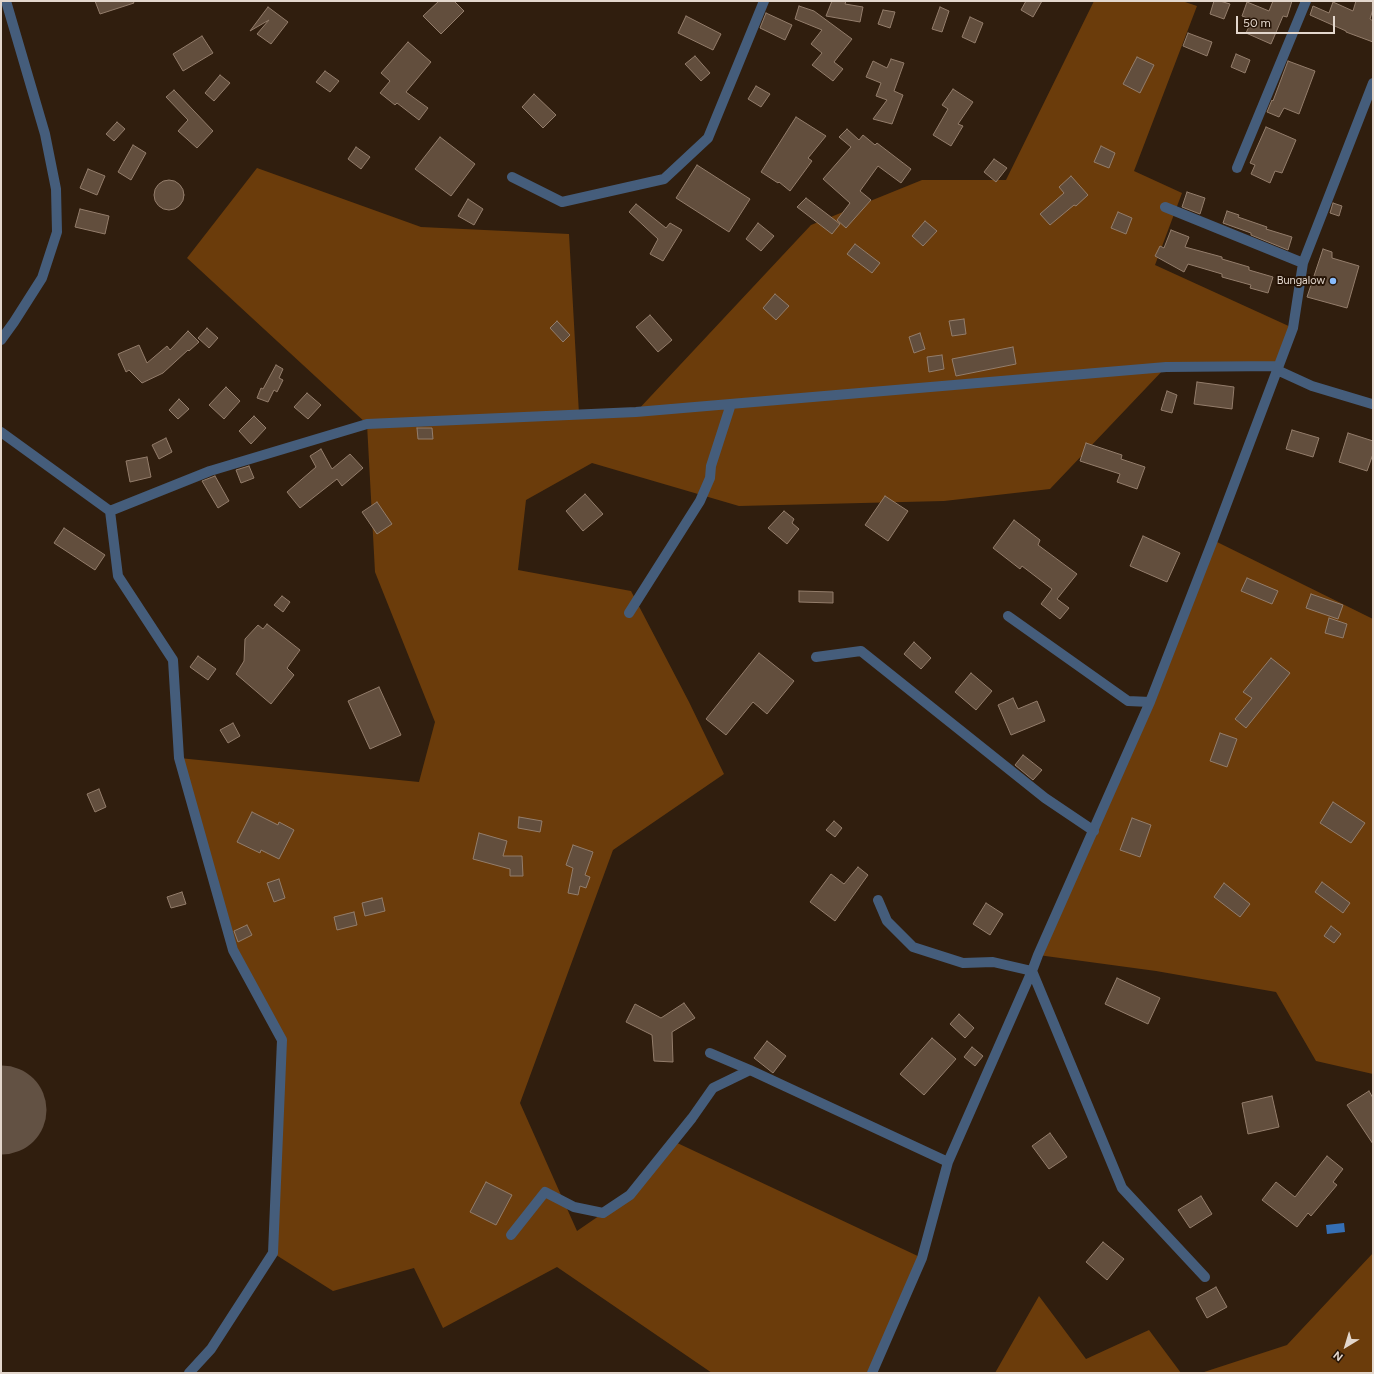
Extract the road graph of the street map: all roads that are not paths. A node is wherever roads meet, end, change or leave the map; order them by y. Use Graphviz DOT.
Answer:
graph roads {
  1 [pos="6,1"];
  2 [pos="764,1"];
  3 [pos="1306,1"];
  4 [pos="1373,83"];
  5 [pos="1237,168"];
  6 [pos="512,177"];
  7 [pos="1164,207"];
  8 [pos="1303,263"];
  9 [pos="1,340"];
  10 [pos="1277,368"];
  11 [pos="730,404"];
  12 [pos="1372,404"];
  13 [pos="1,432"];
  14 [pos="110,511"];
  15 [pos="628,613"];
  16 [pos="1008,616"];
  17 [pos="816,657"];
  18 [pos="1150,702"];
  19 [pos="1094,831"];
  20 [pos="878,900"];
  21 [pos="1032,971"];
  22 [pos="710,1053"];
  23 [pos="750,1070"];
  24 [pos="948,1162"];
  25 [pos="511,1235"];
  26 [pos="1205,1277"];
  27 [pos="189,1373"];
  28 [pos="872,1373"];
  1 -- 9 [label="street"];
  2 -- 6 [label="street"];
  3 -- 5 [label="street"];
  4 -- 8 [label="street"];
  7 -- 8 [label="street"];
  8 -- 10 [label="street"];
  10 -- 11 [label="street"];
  10 -- 12 [label="street"];
  10 -- 18 [label="street"];
  11 -- 14 [label="street"];
  11 -- 15 [label="street"];
  13 -- 14 [label="street"];
  14 -- 27 [label="street"];
  16 -- 18 [label="street"];
  17 -- 19 [label="street"];
  18 -- 19 [label="street"];
  19 -- 21 [label="street"];
  20 -- 21 [label="street"];
  21 -- 24 [label="street"];
  21 -- 26 [label="street"];
  22 -- 23 [label="street"];
  23 -- 24 [label="street"];
  23 -- 25 [label="street"];
  24 -- 28 [label="street"];
}
